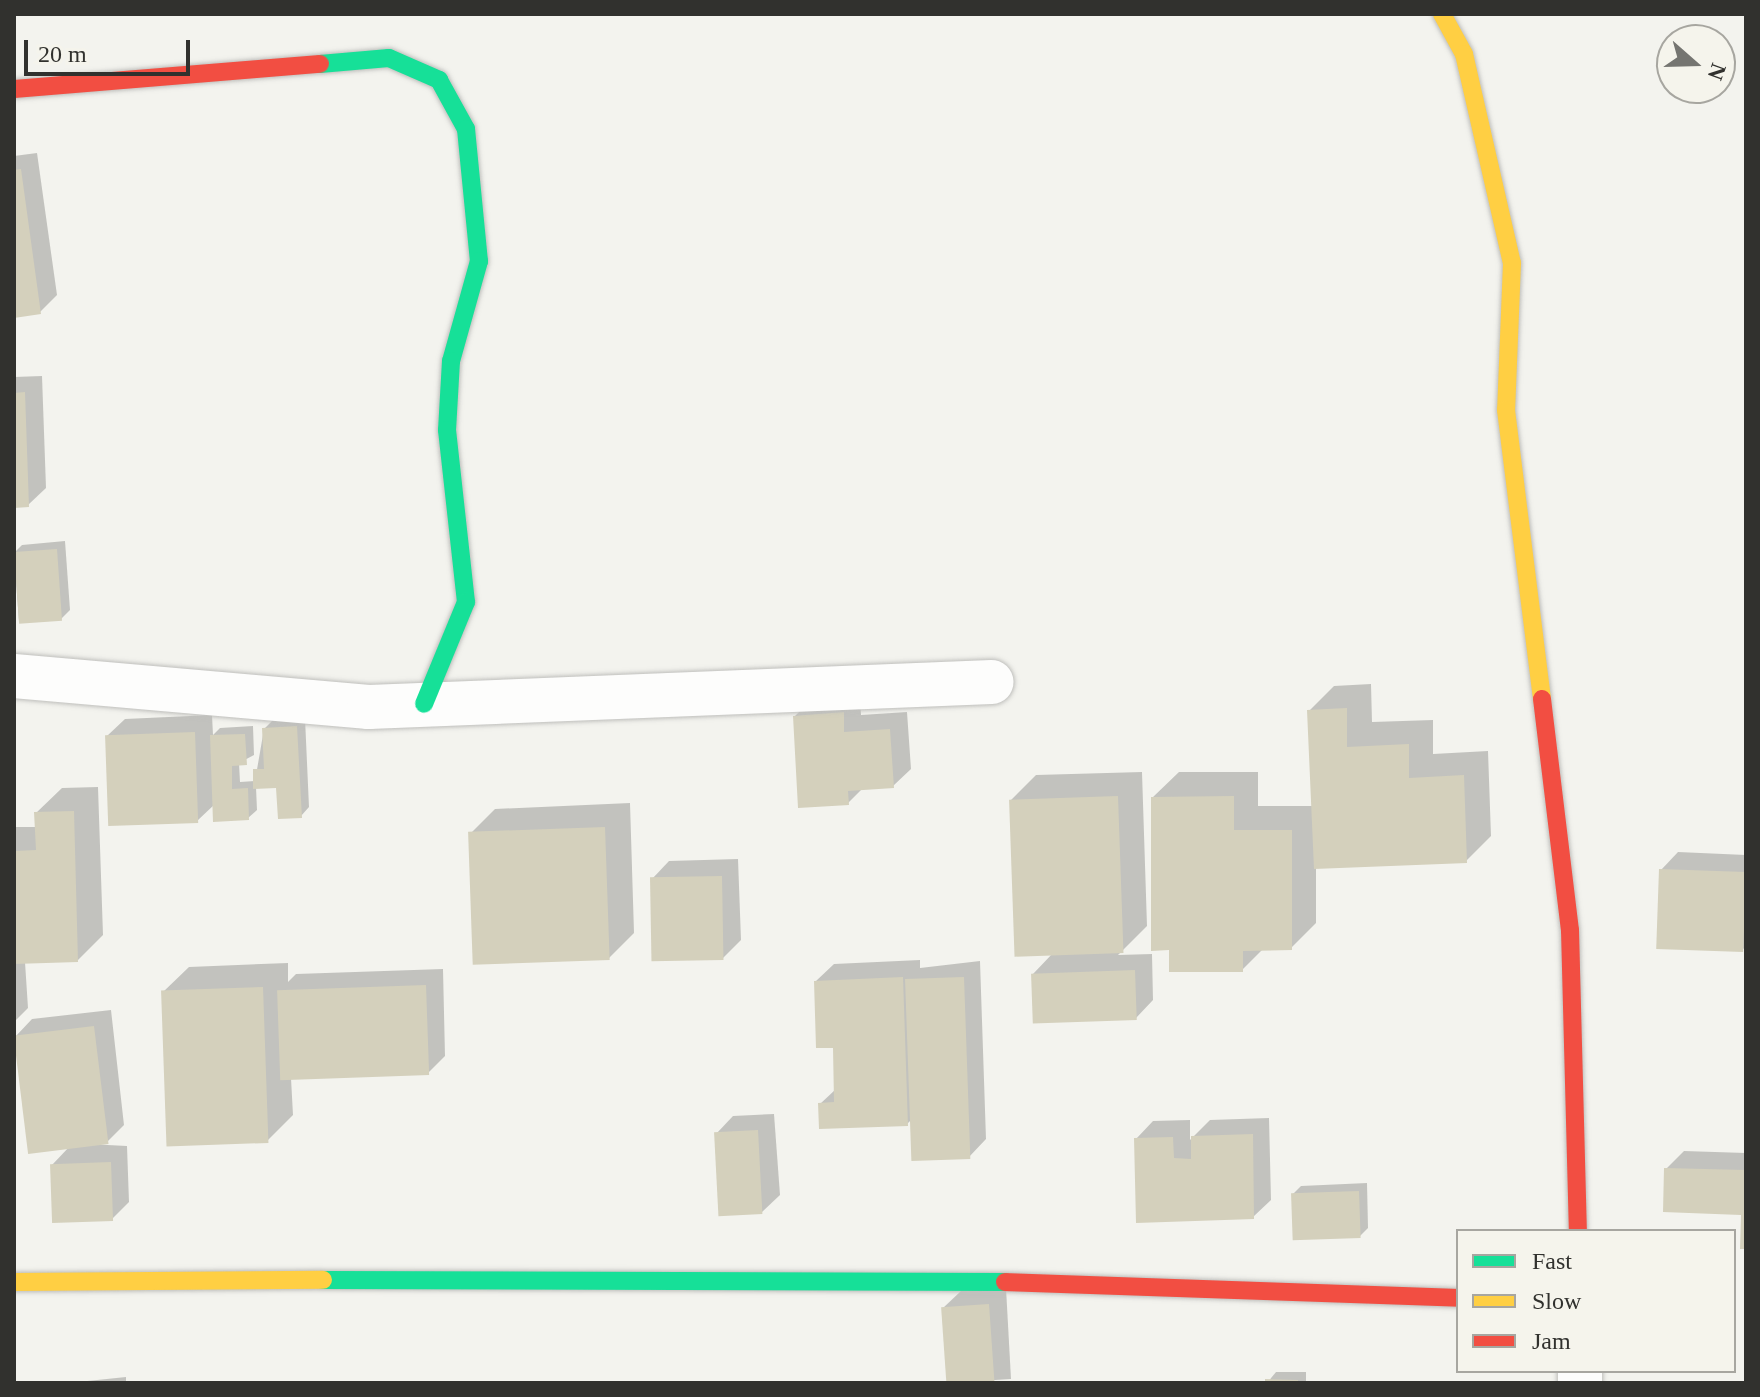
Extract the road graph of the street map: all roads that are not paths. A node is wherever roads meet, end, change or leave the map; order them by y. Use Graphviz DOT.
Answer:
graph roads {
  1 [pos="1442,14"];
  2 [pos="14,89"];
  3 [pos="14,676"];
  4 [pos="991,682"];
  5 [pos="424,704"];
  6 [pos="1578,1229"];
  7 [pos="14,1282"];
  8 [pos="1456,1298"];
  1 -- 6 [label="street"];
  2 -- 5 [label="street"];
  3 -- 5 [label="street"];
  4 -- 5 [label="street"];
  7 -- 8 [label="street"];
}
